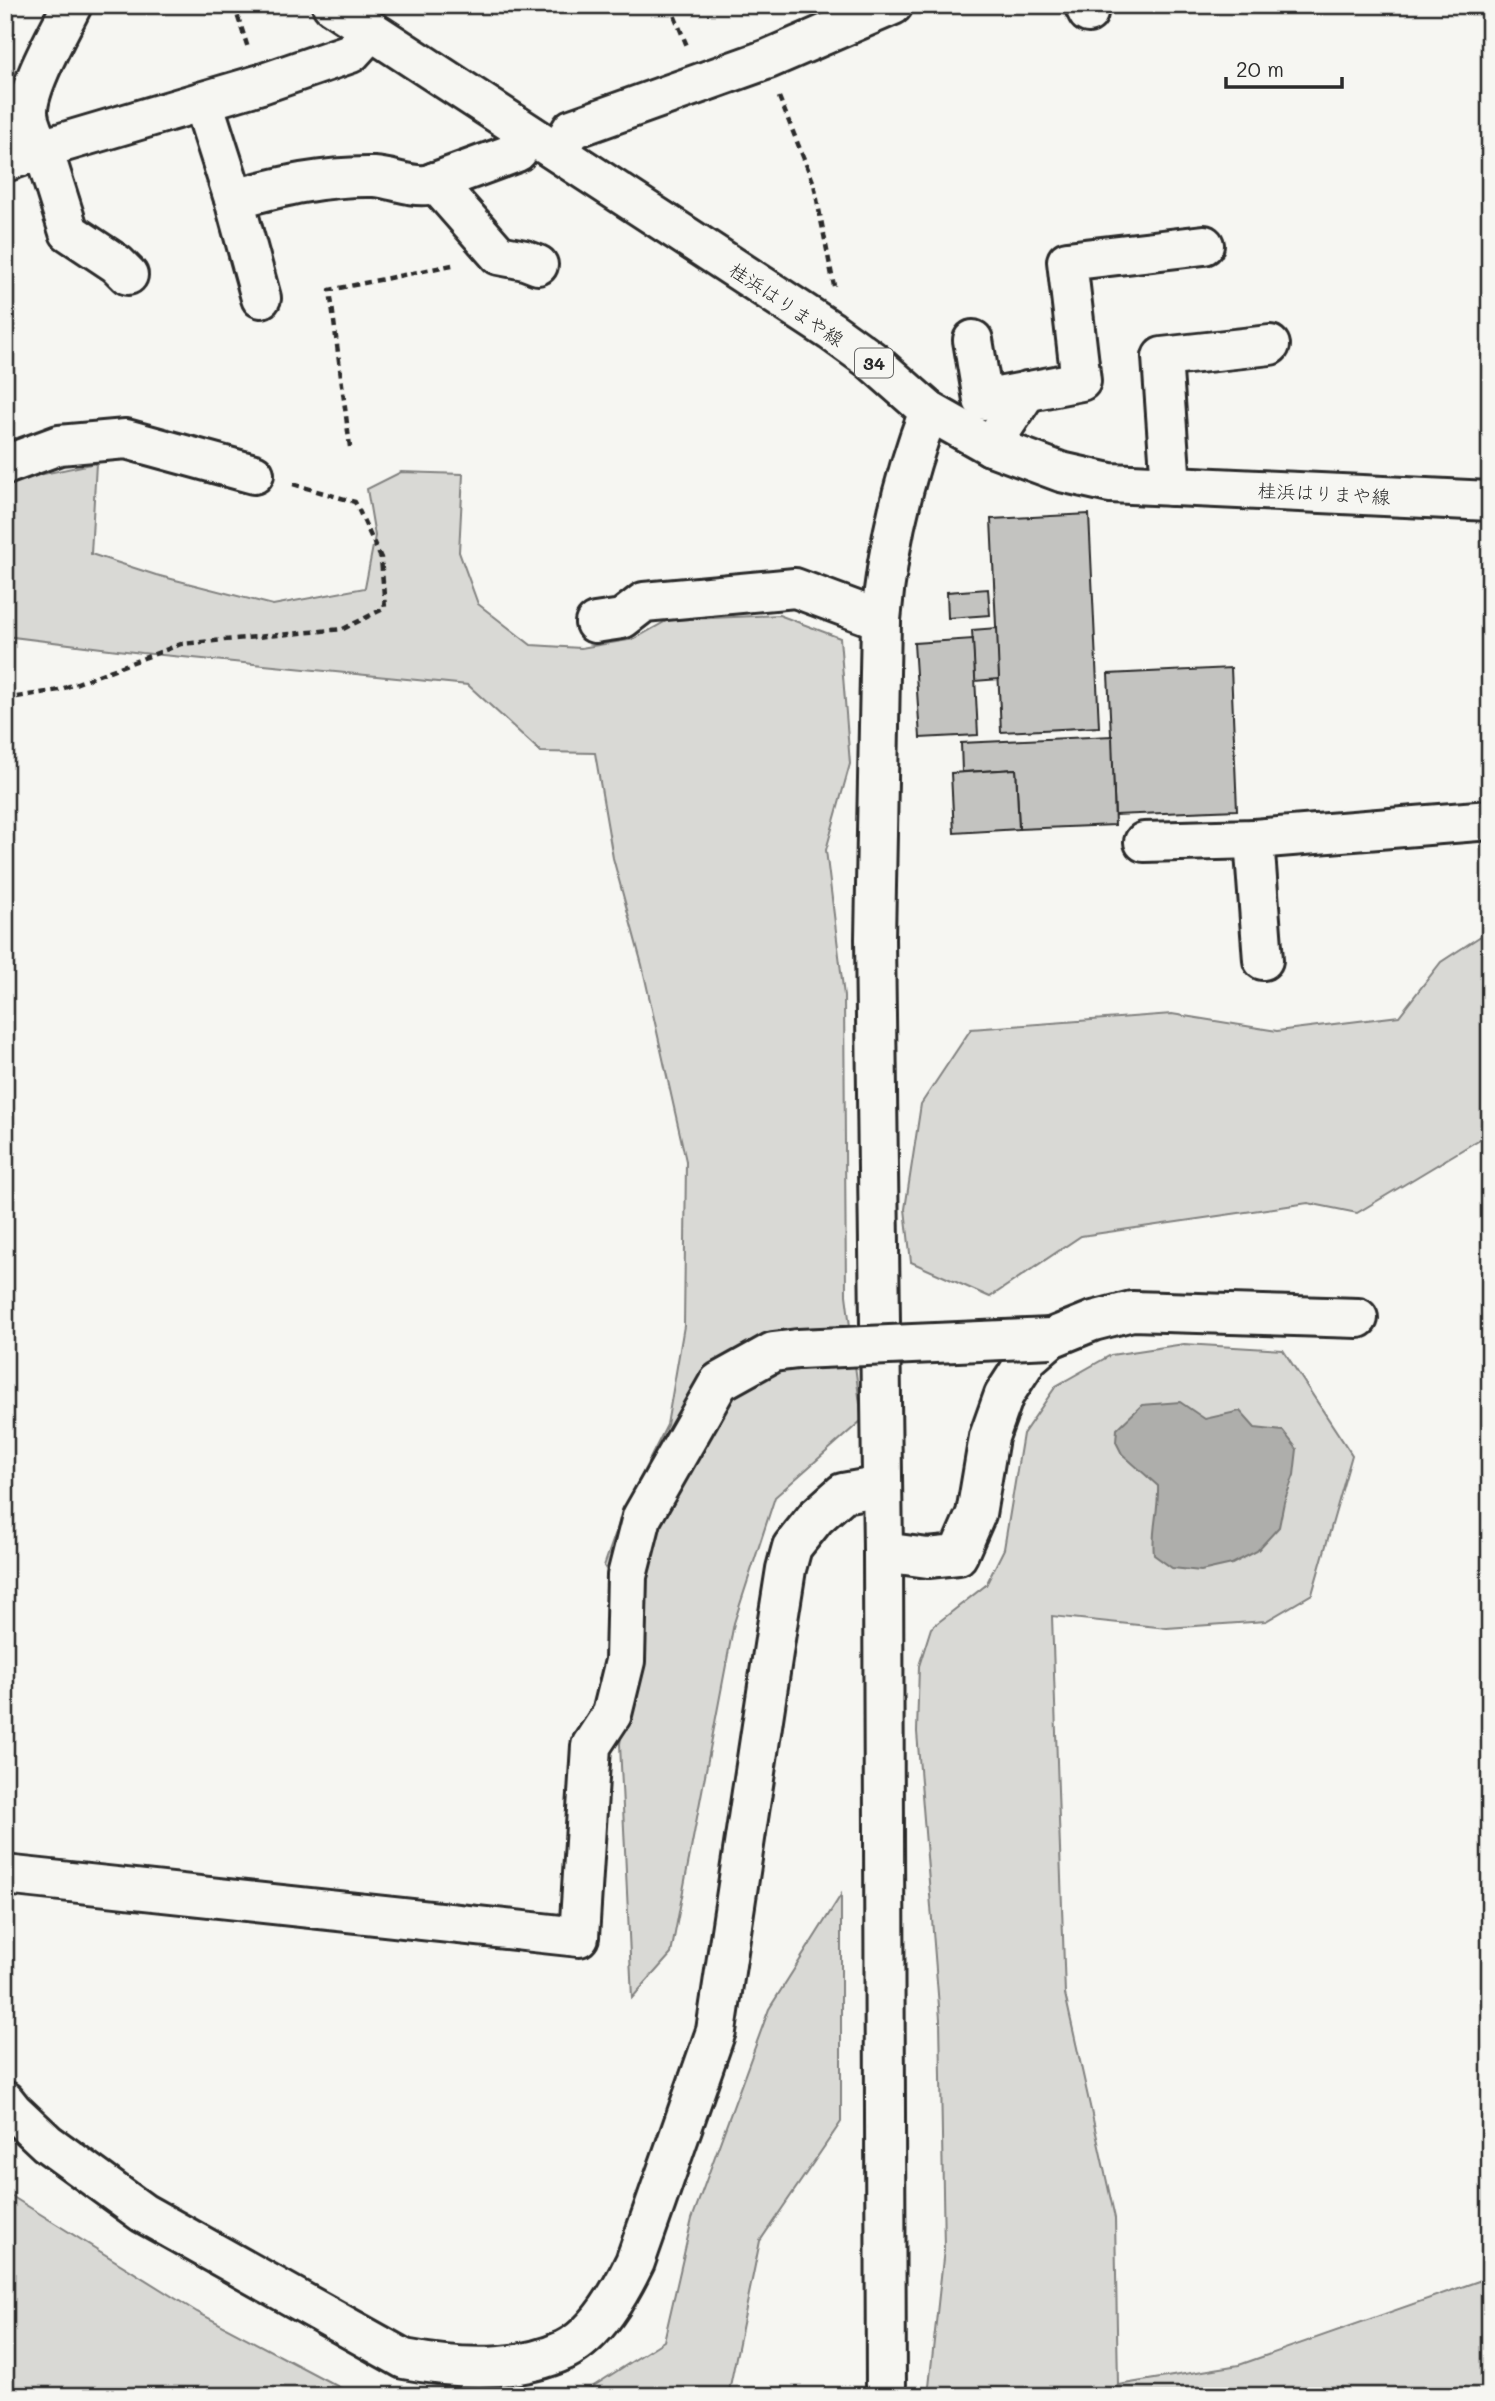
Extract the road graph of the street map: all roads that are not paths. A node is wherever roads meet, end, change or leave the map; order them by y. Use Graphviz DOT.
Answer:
graph roads {
  1 [pos="72,5"];
  2 [pos="332,5"];
  3 [pos="893,5"];
  4 [pos="371,31"];
  5 [pos="203,103"];
  6 [pos="544,144"];
  7 [pos="43,149"];
  8 [pos="5,162"];
  9 [pos="435,182"];
  10 [pos="234,199"];
  11 [pos="1204,245"];
  12 [pos="538,265"];
  13 [pos="128,275"];
  14 [pos="261,298"];
  15 [pos="973,340"];
  16 [pos="1270,345"];
  17 [pos="1027,391"];
  18 [pos="929,411"];
  19 [pos="991,446"];
  20 [pos="5,465"];
  21 [pos="254,474"];
  22 [pos="1171,485"];
  23 [pos="1490,501"];
  24 [pos="881,620"];
  25 [pos="595,623"];
  26 [pos="1490,820"];
  27 [pos="1254,839"];
  28 [pos="1144,842"];
  29 [pos="1263,960"];
  30 [pos="1357,1318"];
  31 [pos="1051,1338"];
  32 [pos="882,1486"];
  33 [pos="883,1552"];
  34 [pos="5,1874"];
  35 [pos="5,2101"];
  36 [pos="886,2396"];
  1 -- 7 [label="street"];
  2 -- 4 [label="street, 桂浜はりまや線 / 34"];
  3 -- 6 [label="street"];
  4 -- 5 [label="street"];
  4 -- 6 [label="street, 桂浜はりまや線 / 34"];
  5 -- 7 [label="street"];
  5 -- 10 [label="street"];
  6 -- 9 [label="street"];
  6 -- 18 [label="street, 桂浜はりまや線 / 34"];
  7 -- 8 [label="street"];
  7 -- 13 [label="street"];
  9 -- 10 [label="street"];
  9 -- 12 [label="street"];
  10 -- 14 [label="street"];
  11 -- 17 [label="street"];
  15 -- 17 [label="street"];
  16 -- 22 [label="street"];
  17 -- 19 [label="street"];
  18 -- 19 [label="street, 桂浜はりまや線 / 34"];
  18 -- 24 [label="street"];
  19 -- 22 [label="street, 桂浜はりまや線 / 34"];
  20 -- 21 [label="street"];
  22 -- 23 [label="street, 桂浜はりまや線 / 34"];
  24 -- 25 [label="street"];
  24 -- 32 [label="street"];
  26 -- 27 [label="street"];
  27 -- 28 [label="street"];
  27 -- 29 [label="street"];
  30 -- 31 [label="street"];
  31 -- 33 [label="street"];
  31 -- 34 [label="street, bridge"];
  32 -- 33 [label="street"];
  32 -- 35 [label="street"];
  33 -- 36 [label="street"];
}
